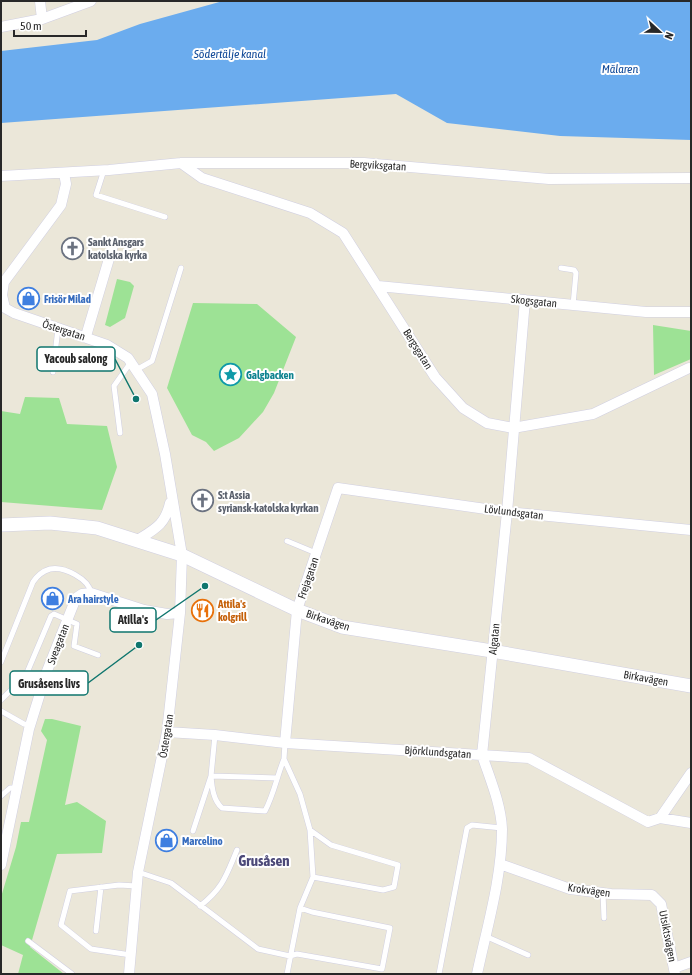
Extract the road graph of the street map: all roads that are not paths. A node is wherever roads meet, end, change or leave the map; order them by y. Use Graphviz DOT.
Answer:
graph roads {
  1 [pos="40,1"];
  2 [pos="91,1"];
  3 [pos="42,19"];
  4 [pos="1,27"];
  5 [pos="181,163"];
  6 [pos="104,170"];
  7 [pos="64,173"];
  8 [pos="1,176"];
  9 [pos="691,178"];
  10 [pos="165,217"];
  11 [pos="114,242"];
  12 [pos="181,268"];
  13 [pos="561,268"];
  14 [pos="378,286"];
  15 [pos="525,300"];
  16 [pos="573,305"];
  17 [pos="691,312"];
  18 [pos="58,328"];
  19 [pos="86,336"];
  20 [pos="134,366"];
  21 [pos="689,368"];
  22 [pos="53,372"];
  23 [pos="513,428"];
  24 [pos="120,433"];
  25 [pos="338,488"];
  26 [pos="171,497"];
  27 [pos="507,512"];
  28 [pos="1,524"];
  29 [pos="691,530"];
  30 [pos="136,541"];
  31 [pos="287,541"];
  32 [pos="316,553"];
  33 [pos="182,555"];
  34 [pos="91,593"];
  35 [pos="297,610"];
  36 [pos="180,613"];
  37 [pos="67,620"];
  38 [pos="492,651"];
  39 [pos="98,656"];
  40 [pos="1,662"];
  41 [pos="691,686"];
  42 [pos="1,700"];
  43 [pos="1,711"];
  44 [pos="31,725"];
  45 [pos="168,732"];
  46 [pos="215,735"];
  47 [pos="285,743"];
  48 [pos="482,755"];
  49 [pos="284,758"];
  50 [pos="691,773"];
  51 [pos="212,776"];
  52 [pos="277,778"];
  53 [pos="16,788"];
  54 [pos="1,796"];
  55 [pos="660,818"];
  56 [pos="691,823"];
  57 [pos="502,828"];
  58 [pos="310,830"];
  59 [pos="193,831"];
  60 [pos="237,850"];
  61 [pos="500,864"];
  62 [pos="1,865"];
  63 [pos="138,872"];
  64 [pos="313,877"];
  65 [pos="137,886"];
  66 [pos="101,887"];
  67 [pos="603,893"];
  68 [pos="657,898"];
  69 [pos="200,906"];
  70 [pos="300,908"];
  71 [pos="604,918"];
  72 [pos="96,932"];
  73 [pos="485,936"];
  74 [pos="28,941"];
  75 [pos="131,955"];
  76 [pos="528,955"];
  77 [pos="290,956"];
  78 [pos="691,962"];
  79 [pos="675,971"];
  80 [pos="72,974"];
  81 [pos="129,974"];
  82 [pos="287,974"];
  83 [pos="439,974"];
  84 [pos="477,974"];
  1 -- 3 [label="street"];
  2 -- 3 [label="street"];
  3 -- 4 [label="street"];
  5 -- 6 [label="street, Bergviksgatan"];
  5 -- 9 [label="street, Bergviksgatan"];
  5 -- 14 [label="street, Bergsgatan"];
  6 -- 7 [label="street, Bergviksgatan"];
  6 -- 10 [label="lane"];
  7 -- 8 [label="street, Bergviksgatan"];
  7 -- 18 [label="street, Östergatan"];
  11 -- 19 [label="street"];
  12 -- 20 [label="lane"];
  13 -- 16 [label="lane"];
  14 -- 15 [label="street, Skogsgatan"];
  14 -- 23 [label="street, Bergsgatan"];
  15 -- 16 [label="street, Skogsgatan"];
  15 -- 23 [label="street, Algatan"];
  16 -- 17 [label="street, Skogsgatan"];
  18 -- 19 [label="street, Östergatan"];
  18 -- 22 [label="lane"];
  19 -- 20 [label="street, Östergatan"];
  20 -- 24 [label="lane"];
  20 -- 26 [label="street, Östergatan"];
  21 -- 23 [label="street, Bergsgatan"];
  23 -- 27 [label="street, Algatan"];
  25 -- 27 [label="street, Lövlundsgatan"];
  25 -- 32 [label="street, Frejagatan"];
  26 -- 30 [label="street, Östergatan"];
  26 -- 33 [label="street, Östergatan"];
  27 -- 29 [label="street, Lövlundsgatan"];
  27 -- 38 [label="street, Algatan"];
  28 -- 30 [label="street, Birkavägen"];
  30 -- 33 [label="street, Birkavägen"];
  31 -- 32 [label="lane"];
  32 -- 35 [label="street, Frejagatan"];
  33 -- 35 [label="street, Birkavägen"];
  33 -- 36 [label="street, Östergatan"];
  34 -- 36 [label="street"];
  34 -- 37 [label="street, Sveagatan"];
  34 -- 40 [label="lane"];
  35 -- 38 [label="street, Birkavägen"];
  35 -- 47 [label="street, Frejagatan"];
  36 -- 45 [label="street, Östergatan"];
  37 -- 39 [label="lane"];
  37 -- 42 [label="lane"];
  37 -- 44 [label="street, Sveagatan"];
  38 -- 41 [label="street, Birkavägen"];
  38 -- 48 [label="street, Algatan"];
  43 -- 44 [label="lane"];
  44 -- 53 [label="street, Sveagatan"];
  45 -- 46 [label="street, Björklundsgatan"];
  45 -- 63 [label="street, Östergatan"];
  46 -- 47 [label="street, Björklundsgatan"];
  46 -- 51 [label="lane"];
  47 -- 48 [label="street, Björklundsgatan"];
  47 -- 49 [label="lane"];
  48 -- 55 [label="street, Björklundsgatan"];
  48 -- 57 [label="street, Algatan"];
  49 -- 52 [label="lane"];
  49 -- 58 [label="lane"];
  50 -- 55 [label="street"];
  51 -- 52 [label="lane"];
  51 -- 52 [label="lane"];
  51 -- 59 [label="lane"];
  53 -- 54 [label="lane"];
  53 -- 62 [label="street, Sveagatan"];
  55 -- 56 [label="street, Björklundsgatan"];
  57 -- 61 [label="street, Algatan"];
  57 -- 83 [label="lane"];
  58 -- 64 [label="lane"];
  58 -- 64 [label="lane"];
  60 -- 69 [label="lane"];
  61 -- 67 [label="street, Krokvägen"];
  61 -- 73 [label="street, Algatan"];
  63 -- 65 [label="street, Östergatan"];
  63 -- 69 [label="lane"];
  64 -- 70 [label="lane"];
  65 -- 66 [label="lane"];
  65 -- 75 [label="street, Östergatan"];
  66 -- 72 [label="lane"];
  66 -- 75 [label="lane"];
  67 -- 68 [label="street, Krokvägen"];
  67 -- 71 [label="lane"];
  68 -- 79 [label="street, Utsiktsvägen"];
  69 -- 77 [label="lane"];
  70 -- 77 [label="lane"];
  70 -- 77 [label="lane"];
  73 -- 76 [label="lane"];
  73 -- 84 [label="street, Algatan"];
  74 -- 80 [label="lane"];
  75 -- 81 [label="street, Östergatan"];
  77 -- 82 [label="lane"];
  78 -- 79 [label="street"];
}
